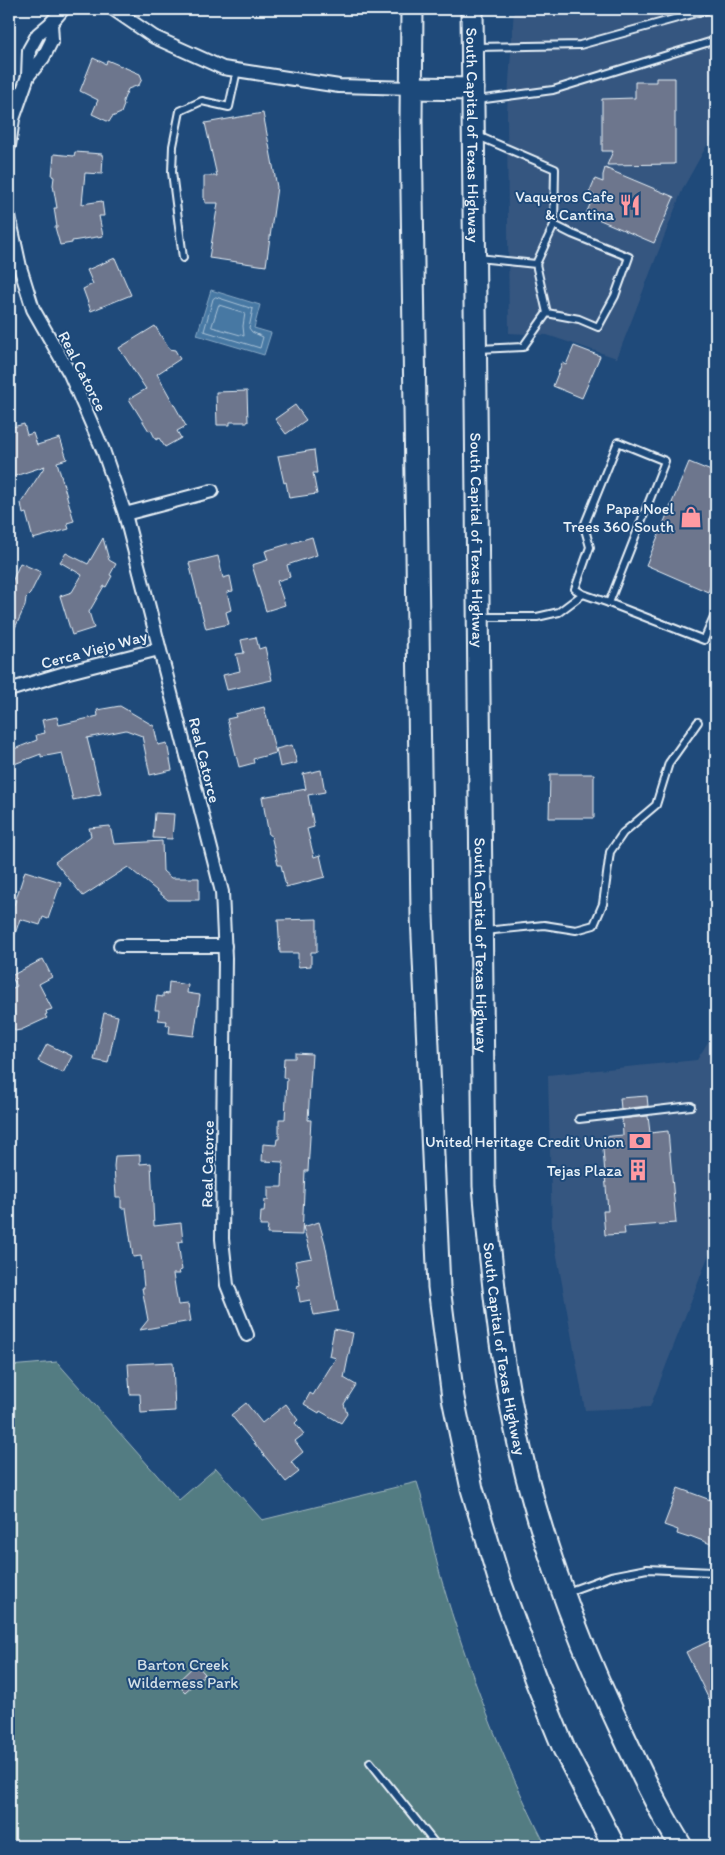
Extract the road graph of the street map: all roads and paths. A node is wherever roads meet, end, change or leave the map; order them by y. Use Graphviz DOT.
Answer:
graph roads {
  1 [pos="63,9"];
  2 [pos="112,9"];
  3 [pos="412,9"];
  4 [pos="472,9"];
  5 [pos="710,9"];
  6 [pos="716,40"];
  7 [pos="473,48"];
  8 [pos="237,70"];
  9 [pos="412,88"];
  10 [pos="473,95"];
  11 [pos="473,134"];
  12 [pos="9,146"];
  13 [pos="9,216"];
  14 [pos="554,225"];
  15 [pos="475,257"];
  16 [pos="183,258"];
  17 [pos="536,264"];
  18 [pos="547,313"];
  19 [pos="477,349"];
  20 [pos="212,491"];
  21 [pos="125,514"];
  22 [pos="583,594"];
  23 [pos="609,603"];
  24 [pos="716,613"];
  25 [pos="479,617"];
  26 [pos="159,648"];
  27 [pos="9,690"];
  28 [pos="698,722"];
  29 [pos="482,931"];
  30 [pos="120,946"];
  31 [pos="225,946"];
  32 [pos="691,1106"];
  33 [pos="579,1119"];
  34 [pos="247,1335"];
  35 [pos="716,1576"];
  36 [pos="564,1593"];
  37 [pos="370,1762"];
  38 [pos="437,1846"];
  39 [pos="614,1846"];
  40 [pos="681,1846"];
  1 -- 12 [label="street"];
  2 -- 8 [label="street"];
  3 -- 9 [label="highway"];
  4 -- 7 [label="highway, South Capital of Texas Highway"];
  5 -- 7 [label="lane"];
  6 -- 10 [label="lane"];
  7 -- 10 [label="highway, South Capital of Texas Highway"];
  8 -- 9 [label="street"];
  8 -- 16 [label="lane"];
  9 -- 10 [label="highway"];
  9 -- 39 [label="highway"];
  10 -- 11 [label="highway, South Capital of Texas Highway"];
  11 -- 14 [label="lane"];
  11 -- 15 [label="highway, South Capital of Texas Highway"];
  13 -- 21 [label="street, Real Catorce"];
  14 -- 17 [label="lane"];
  14 -- 18 [label="lane"];
  15 -- 17 [label="lane"];
  15 -- 19 [label="highway, South Capital of Texas Highway"];
  17 -- 18 [label="lane"];
  18 -- 19 [label="lane"];
  19 -- 25 [label="highway, South Capital of Texas Highway"];
  20 -- 21 [label="street"];
  21 -- 26 [label="street, Real Catorce"];
  22 -- 23 [label="lane"];
  22 -- 23 [label="lane"];
  22 -- 25 [label="lane"];
  23 -- 24 [label="lane"];
  25 -- 29 [label="highway, South Capital of Texas Highway"];
  26 -- 27 [label="street, Cerca Viejo Way"];
  26 -- 31 [label="street, Real Catorce"];
  28 -- 29 [label="lane"];
  29 -- 36 [label="highway, South Capital of Texas Highway"];
  30 -- 31 [label="street"];
  31 -- 34 [label="street, Real Catorce"];
  32 -- 33 [label="lane"];
  35 -- 36 [label="lane"];
  36 -- 40 [label="highway, South Capital of Texas Highway"];
  37 -- 38 [label="lane"];
}
